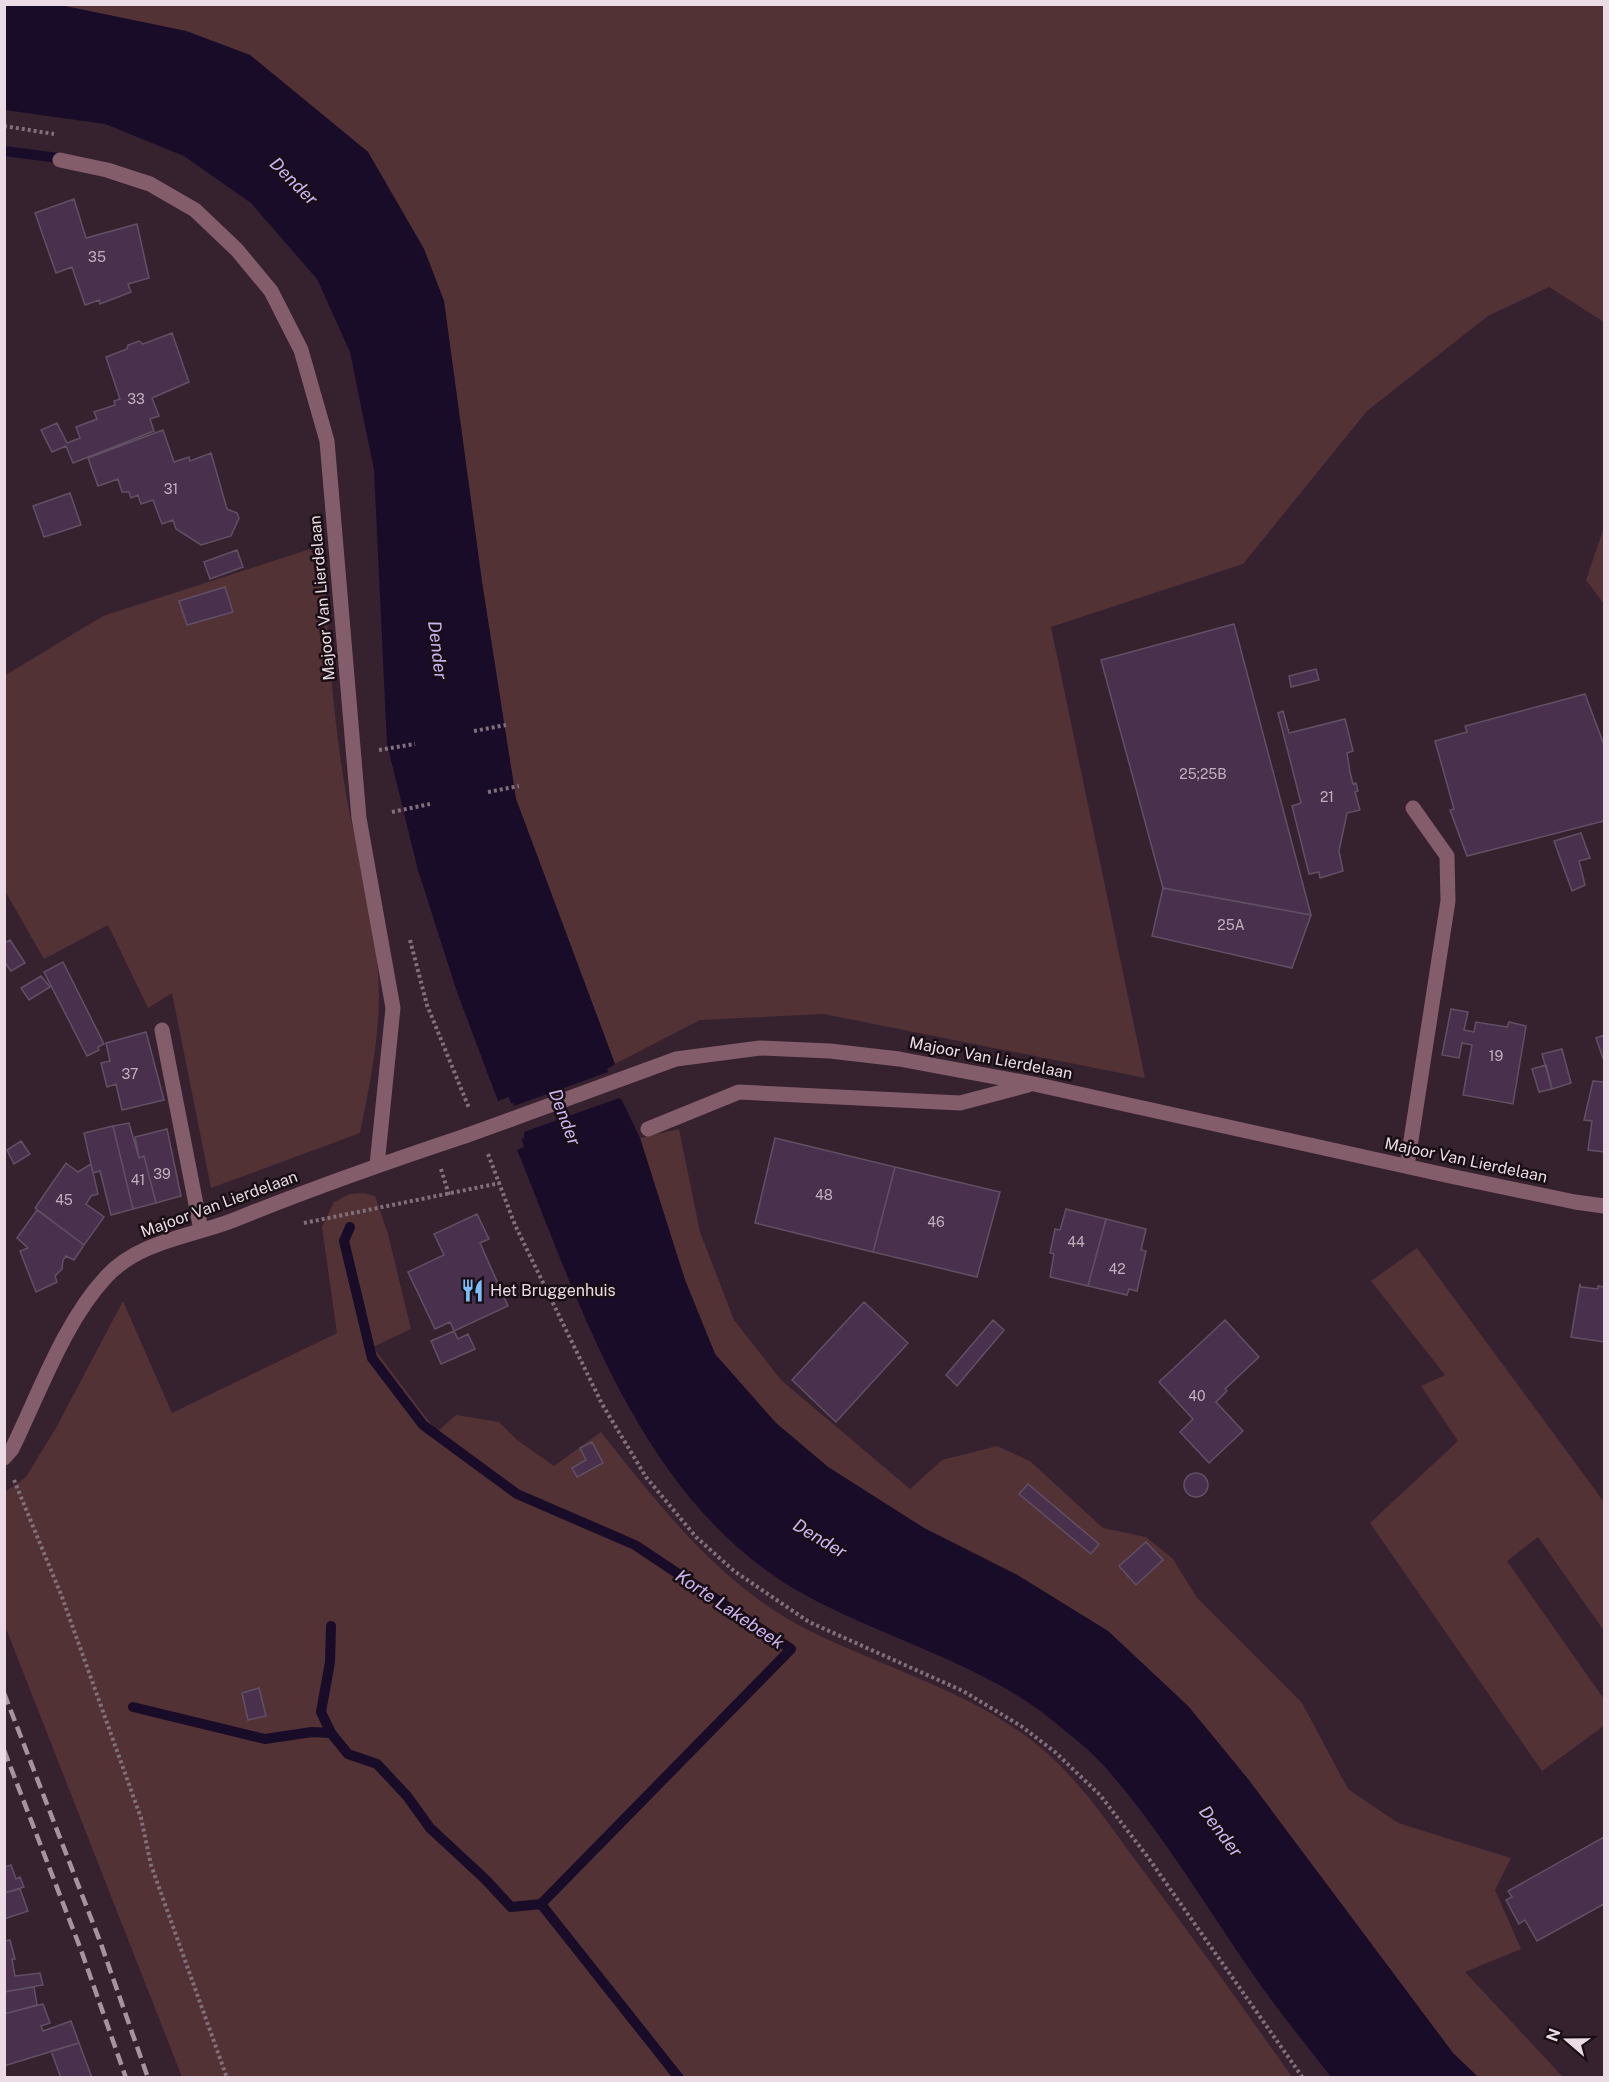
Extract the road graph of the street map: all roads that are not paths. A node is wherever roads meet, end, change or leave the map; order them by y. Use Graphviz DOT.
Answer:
graph roads {
  1 [pos="60,160"];
  2 [pos="1413,808"];
  3 [pos="162,1030"];
  4 [pos="1034,1084"];
  5 [pos="648,1129"];
  6 [pos="377,1164"];
  7 [pos="1407,1166"];
  8 [pos="1605,1206"];
  9 [pos="201,1230"];
  10 [pos="5,1458"];
  1 -- 6 [label="street, Majoor Van Lierdelaan"];
  2 -- 7 [label="street"];
  3 -- 9 [label="street"];
  4 -- 5 [label="street"];
  4 -- 6 [label="street, Majoor Van Lierdelaan, bridge"];
  4 -- 7 [label="street, Majoor Van Lierdelaan"];
  6 -- 9 [label="street, Majoor Van Lierdelaan"];
  7 -- 8 [label="street, Majoor Van Lierdelaan"];
  9 -- 10 [label="street, Majoor Van Lierdelaan"];
}
